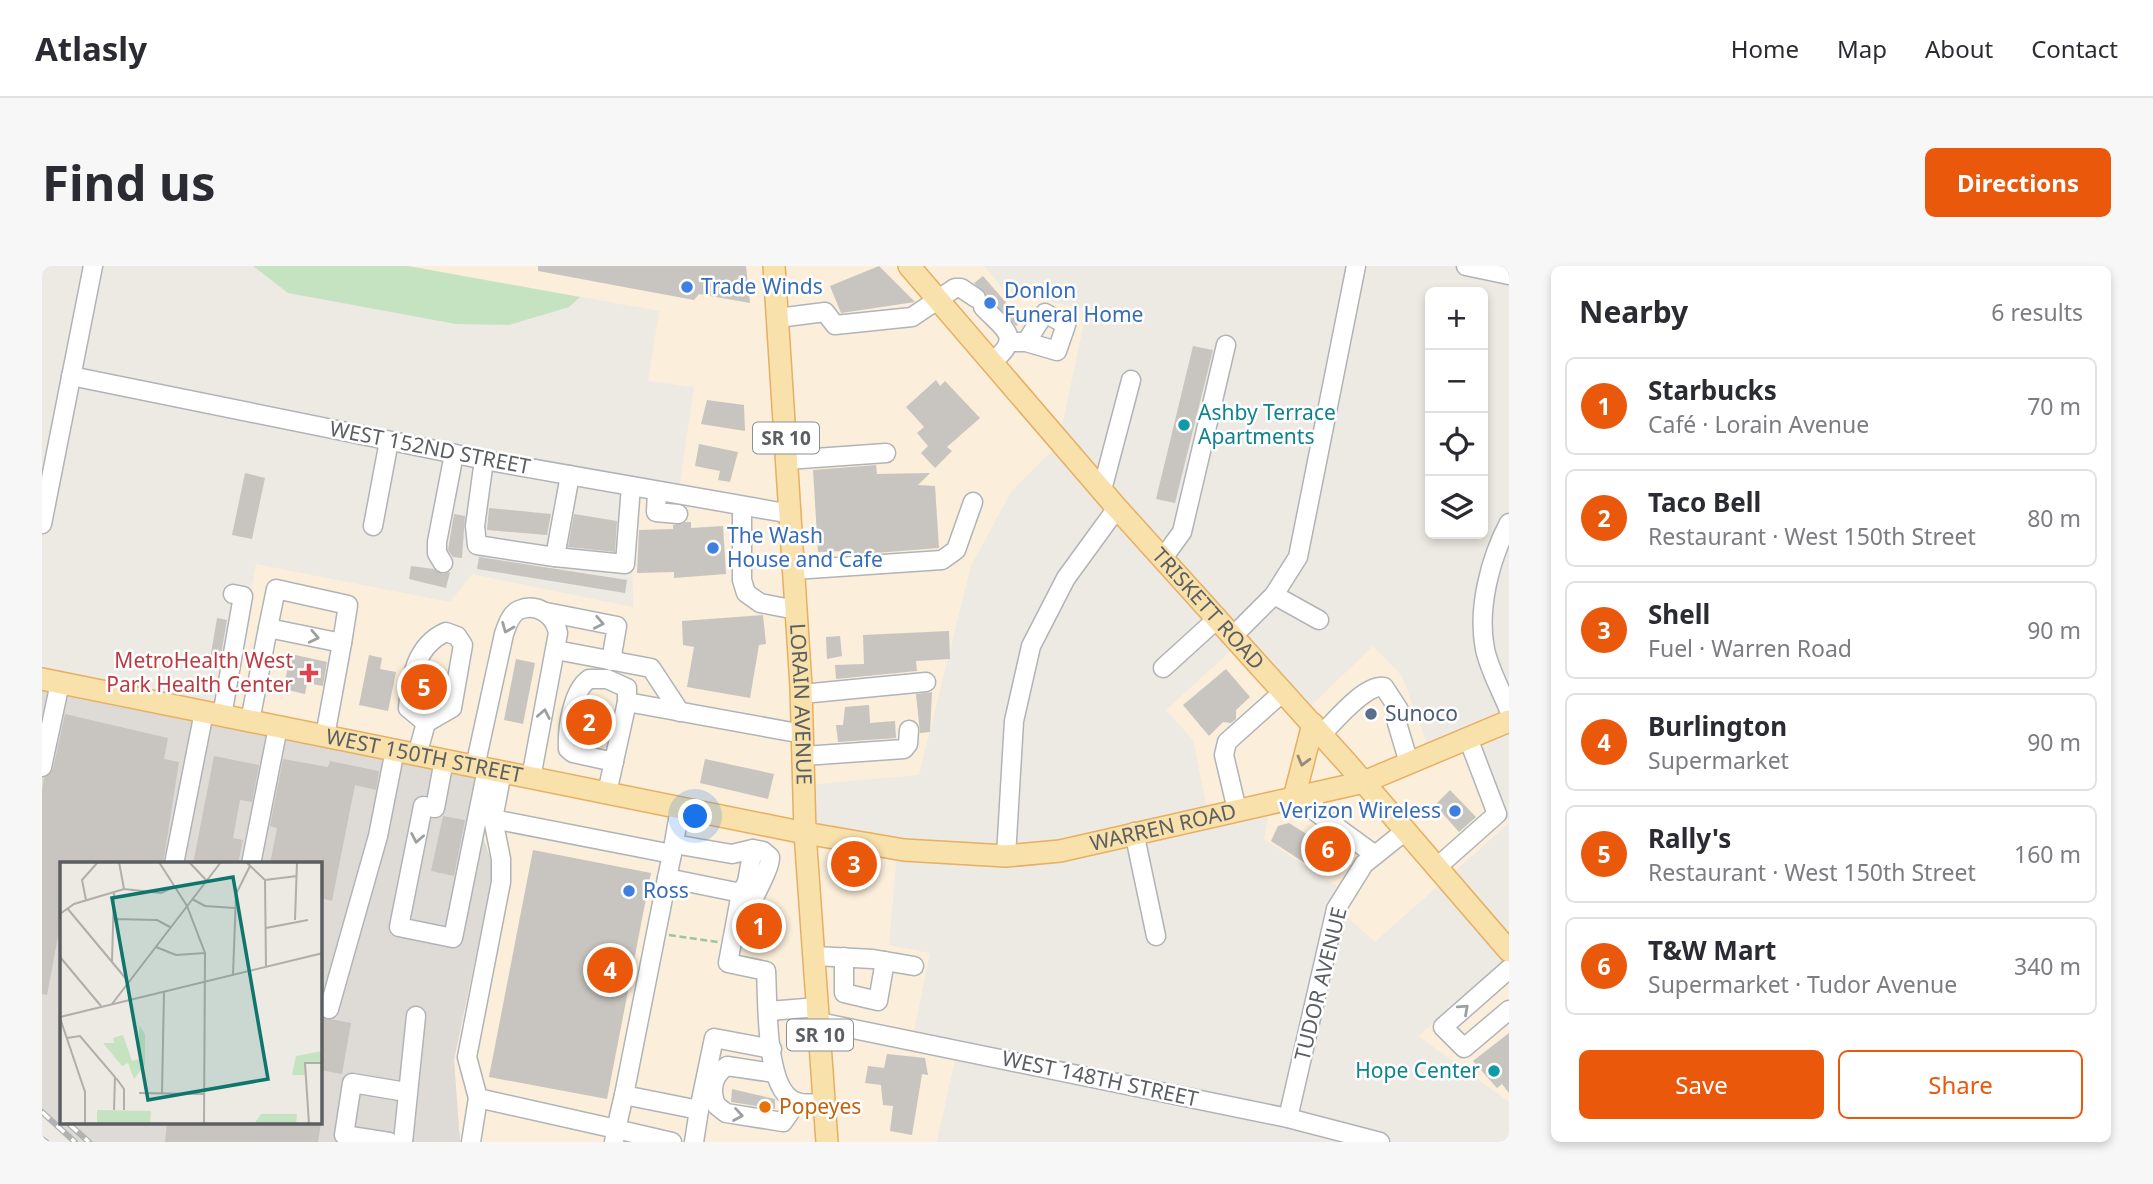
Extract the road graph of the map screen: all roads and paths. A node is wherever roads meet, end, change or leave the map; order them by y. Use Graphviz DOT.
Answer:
graph roads {
  1 [pos="93,266"];
  2 [pos="774,266"];
  3 [pos="1356,266"];
  4 [pos="1466,266"];
  5 [pos="912,267"];
  6 [pos="1509,275"];
  7 [pos="938,299"];
  8 [pos="778,318"];
  9 [pos="1226,345"];
  10 [pos="992,362"];
  11 [pos="71,376"];
  12 [pos="1131,380"];
  13 [pos="389,441"];
  14 [pos="886,453"];
  15 [pos="454,454"];
  16 [pos="484,460"];
  17 [pos="787,460"];
  18 [pos="570,475"];
  19 [pos="631,486"];
  20 [pos="1102,490"];
  21 [pos="657,491"];
  22 [pos="973,502"];
  23 [pos="742,506"];
  24 [pos="1118,508"];
  25 [pos="678,514"];
  26 [pos="791,514"];
  27 [pos="1509,523"];
  28 [pos="42,524"];
  29 [pos="373,526"];
  30 [pos="555,557"];
  31 [pos="1163,558"];
  32 [pos="443,563"];
  33 [pos="794,570"];
  34 [pos="233,594"];
  35 [pos="1274,595"];
  36 [pos="796,610"];
  37 [pos="547,612"];
  38 [pos="1218,618"];
  39 [pos="1320,620"];
  40 [pos="268,628"];
  41 [pos="1234,635"];
  42 [pos="342,643"];
  43 [pos="556,650"];
  44 [pos="611,661"];
  45 [pos="1163,668"];
  46 [pos="51,681"];
  47 [pos="926,682"];
  48 [pos="1284,691"];
  49 [pos="802,694"];
  50 [pos="627,702"];
  51 [pos="1509,710"];
  52 [pos="680,712"];
  53 [pos="213,714"];
  54 [pos="250,721"];
  55 [pos="1509,721"];
  56 [pos="426,723"];
  57 [pos="278,727"];
  58 [pos="1317,729"];
  59 [pos="909,730"];
  60 [pos="803,734"];
  61 [pos="326,736"];
  62 [pos="1468,738"];
  63 [pos="395,750"];
  64 [pos="417,755"];
  65 [pos="804,756"];
  66 [pos="444,761"];
  67 [pos="614,762"];
  68 [pos="1409,763"];
  69 [pos="42,766"];
  70 [pos="488,769"];
  71 [pos="531,778"];
  72 [pos="1364,782"];
  73 [pos="607,793"];
  74 [pos="1302,796"];
  75 [pos="680,808"];
  76 [pos="1237,810"];
  77 [pos="493,819"];
  78 [pos="1134,832"];
  79 [pos="1404,832"];
  80 [pos="805,833"];
  81 [pos="673,849"];
  82 [pos="753,849"];
  83 [pos="1375,855"];
  84 [pos="1006,856"];
  85 [pos="175,862"];
  86 [pos="251,862"];
  87 [pos="1436,868"];
  88 [pos="667,878"];
  89 [pos="741,893"];
  90 [pos="665,934"];
  91 [pos="1157,936"];
  92 [pos="722,943"];
  93 [pos="1509,951"];
  94 [pos="815,956"];
  95 [pos="844,957"];
  96 [pos="886,961"];
  97 [pos="735,964"];
  98 [pos="914,966"];
  99 [pos="1509,968"];
  100 [pos="878,1002"];
  101 [pos="329,1009"];
  102 [pos="1509,1010"];
  103 [pos="769,1011"];
  104 [pos="819,1014"];
  105 [pos="416,1016"];
  106 [pos="872,1032"];
  107 [pos="772,1049"];
  108 [pos="710,1059"];
  109 [pos="727,1066"];
  110 [pos="774,1073"];
  111 [pos="407,1092"];
  112 [pos="624,1095"];
  113 [pos="478,1098"];
  114 [pos="797,1102"];
  115 [pos="825,1103"];
  116 [pos="699,1110"];
  117 [pos="1288,1118"];
  118 [pos="615,1135"];
  119 [pos="389,1142"];
  120 [pos="403,1142"];
  121 [pos="471,1142"];
  122 [pos="672,1142"];
  123 [pos="694,1142"];
  124 [pos="827,1142"];
  125 [pos="1380,1142"];
  1 -- 11 [label="street"];
  2 -- 8 [label="main road, LORAIN AVENUE / SR 10"];
  3 -- 35 [label="street"];
  4 -- 6 [label="street"];
  5 -- 7 [label="main road, TRISKETT ROAD"];
  7 -- 8 [label="street"];
  7 -- 10 [label="main road, TRISKETT ROAD"];
  7 -- 10 [label="street"];
  8 -- 17 [label="main road, LORAIN AVENUE / SR 10"];
  9 -- 31 [label="street"];
  10 -- 20 [label="main road, TRISKETT ROAD"];
  11 -- 13 [label="street, WEST 152ND STREET"];
  11 -- 28 [label="street"];
  12 -- 20 [label="street"];
  13 -- 15 [label="street, WEST 152ND STREET"];
  13 -- 29 [label="street"];
  14 -- 17 [label="street"];
  15 -- 16 [label="street, WEST 152ND STREET"];
  15 -- 32 [label="street"];
  16 -- 18 [label="street, WEST 152ND STREET"];
  16 -- 30 [label="street"];
  17 -- 26 [label="main road, LORAIN AVENUE / SR 10"];
  18 -- 19 [label="street, WEST 152ND STREET"];
  18 -- 30 [label="street"];
  19 -- 21 [label="street, WEST 152ND STREET"];
  19 -- 30 [label="street"];
  20 -- 24 [label="main road, TRISKETT ROAD"];
  21 -- 23 [label="street, WEST 152ND STREET"];
  21 -- 25 [label="street"];
  22 -- 33 [label="street"];
  23 -- 26 [label="street, WEST 152ND STREET"];
  23 -- 36 [label="street"];
  24 -- 31 [label="main road, TRISKETT ROAD"];
  24 -- 84 [label="street"];
  26 -- 33 [label="main road, LORAIN AVENUE / SR 10"];
  27 -- 51 [label="street"];
  31 -- 38 [label="main road, TRISKETT ROAD"];
  33 -- 36 [label="main road, LORAIN AVENUE / SR 10"];
  34 -- 53 [label="street"];
  35 -- 39 [label="street"];
  35 -- 41 [label="street"];
  36 -- 49 [label="main road, LORAIN AVENUE / SR 10"];
  37 -- 43 [label="street"];
  37 -- 44 [label="street, one-way"];
  37 -- 70 [label="street, one-way"];
  38 -- 41 [label="main road, TRISKETT ROAD"];
  38 -- 45 [label="street"];
  40 -- 42 [label="street, one-way"];
  40 -- 42 [label="street"];
  40 -- 54 [label="street"];
  41 -- 48 [label="main road, TRISKETT ROAD"];
  42 -- 61 [label="street"];
  43 -- 44 [label="street"];
  71 -- 43 [label="street, one-way"];
  44 -- 52 [label="street"];
  46 -- 53 [label="main road, WEST 150TH STREET"];
  46 -- 69 [label="street"];
  47 -- 49 [label="street"];
  48 -- 58 [label="main road, TRISKETT ROAD"];
  48 -- 76 [label="street"];
  49 -- 60 [label="main road, LORAIN AVENUE / SR 10"];
  50 -- 52 [label="street"];
  50 -- 67 [label="street"];
  50 -- 67 [label="street"];
  52 -- 60 [label="street"];
  53 -- 54 [label="main road, WEST 150TH STREET"];
  53 -- 85 [label="street"];
  54 -- 57 [label="main road, WEST 150TH STREET"];
  55 -- 62 [label="main road, WARREN ROAD"];
  56 -- 56 [label="street"];
  56 -- 64 [label="street"];
  57 -- 61 [label="main road, WEST 150TH STREET"];
  57 -- 86 [label="street"];
  58 -- 68 [label="street"];
  58 -- 72 [label="main road, TRISKETT ROAD"];
  58 -- 74 [label="main road, one-way"];
  59 -- 65 [label="street"];
  60 -- 65 [label="main road, LORAIN AVENUE / SR 10"];
  61 -- 63 [label="main road, WEST 150TH STREET"];
  62 -- 68 [label="main road, WARREN ROAD"];
  62 -- 87 [label="street"];
  63 -- 64 [label="main road, WEST 150TH STREET"];
  63 -- 101 [label="street"];
  64 -- 66 [label="main road, WEST 150TH STREET"];
  65 -- 80 [label="main road, LORAIN AVENUE / SR 10"];
  66 -- 70 [label="main road, WEST 150TH STREET"];
  66 -- 70 [label="street, one-way"];
  67 -- 73 [label="street"];
  68 -- 72 [label="main road, WARREN ROAD"];
  70 -- 71 [label="main road, WEST 150TH STREET"];
  70 -- 77 [label="street"];
  71 -- 73 [label="main road, WEST 150TH STREET"];
  72 -- 74 [label="main road, WARREN ROAD"];
  72 -- 79 [label="main road, TRISKETT ROAD"];
  73 -- 75 [label="main road, WEST 150TH STREET"];
  74 -- 76 [label="main road, WARREN ROAD"];
  74 -- 83 [label="street"];
  75 -- 80 [label="main road, WEST 150TH STREET"];
  75 -- 81 [label="street"];
  76 -- 78 [label="main road, WARREN ROAD"];
  77 -- 81 [label="street"];
  77 -- 113 [label="street"];
  78 -- 84 [label="main road, WARREN ROAD"];
  78 -- 91 [label="street"];
  79 -- 83 [label="street, TUDOR AVENUE"];
  79 -- 87 [label="main road, TRISKETT ROAD"];
  80 -- 84 [label="main road, WARREN ROAD"];
  80 -- 94 [label="main road, LORAIN AVENUE / SR 10"];
  81 -- 82 [label="street"];
  81 -- 88 [label="street"];
  82 -- 89 [label="street"];
  82 -- 97 [label="street"];
  83 -- 117 [label="street, TUDOR AVENUE"];
  87 -- 93 [label="main road, TRISKETT ROAD"];
  88 -- 89 [label="street"];
  88 -- 112 [label="street"];
  89 -- 97 [label="street"];
  90 -- 92 [label="path"];
  94 -- 95 [label="street"];
  94 -- 104 [label="main road, LORAIN AVENUE / SR 10"];
  95 -- 96 [label="street"];
  95 -- 100 [label="street"];
  96 -- 98 [label="street"];
  96 -- 100 [label="street"];
  97 -- 103 [label="street"];
  102 -- 99 [label="street, one-way"];
  100 -- 106 [label="street"];
  103 -- 104 [label="street, WEST 148TH STREET"];
  103 -- 107 [label="street"];
  104 -- 106 [label="street, WEST 148TH STREET"];
  104 -- 115 [label="main road, LORAIN AVENUE / SR 10"];
  105 -- 111 [label="street"];
  106 -- 117 [label="street, WEST 148TH STREET"];
  107 -- 108 [label="street"];
  107 -- 110 [label="street"];
  108 -- 109 [label="street"];
  108 -- 116 [label="street"];
  109 -- 110 [label="street"];
  109 -- 114 [label="street, one-way"];
  110 -- 114 [label="street"];
  111 -- 119 [label="street"];
  111 -- 120 [label="street"];
  112 -- 116 [label="street"];
  112 -- 118 [label="street"];
  113 -- 118 [label="street"];
  113 -- 121 [label="street"];
  114 -- 115 [label="street"];
  115 -- 124 [label="main road, LORAIN AVENUE / SR 10"];
  116 -- 123 [label="street"];
  117 -- 125 [label="street, WEST 148TH STREET"];
  118 -- 122 [label="street"];
}
